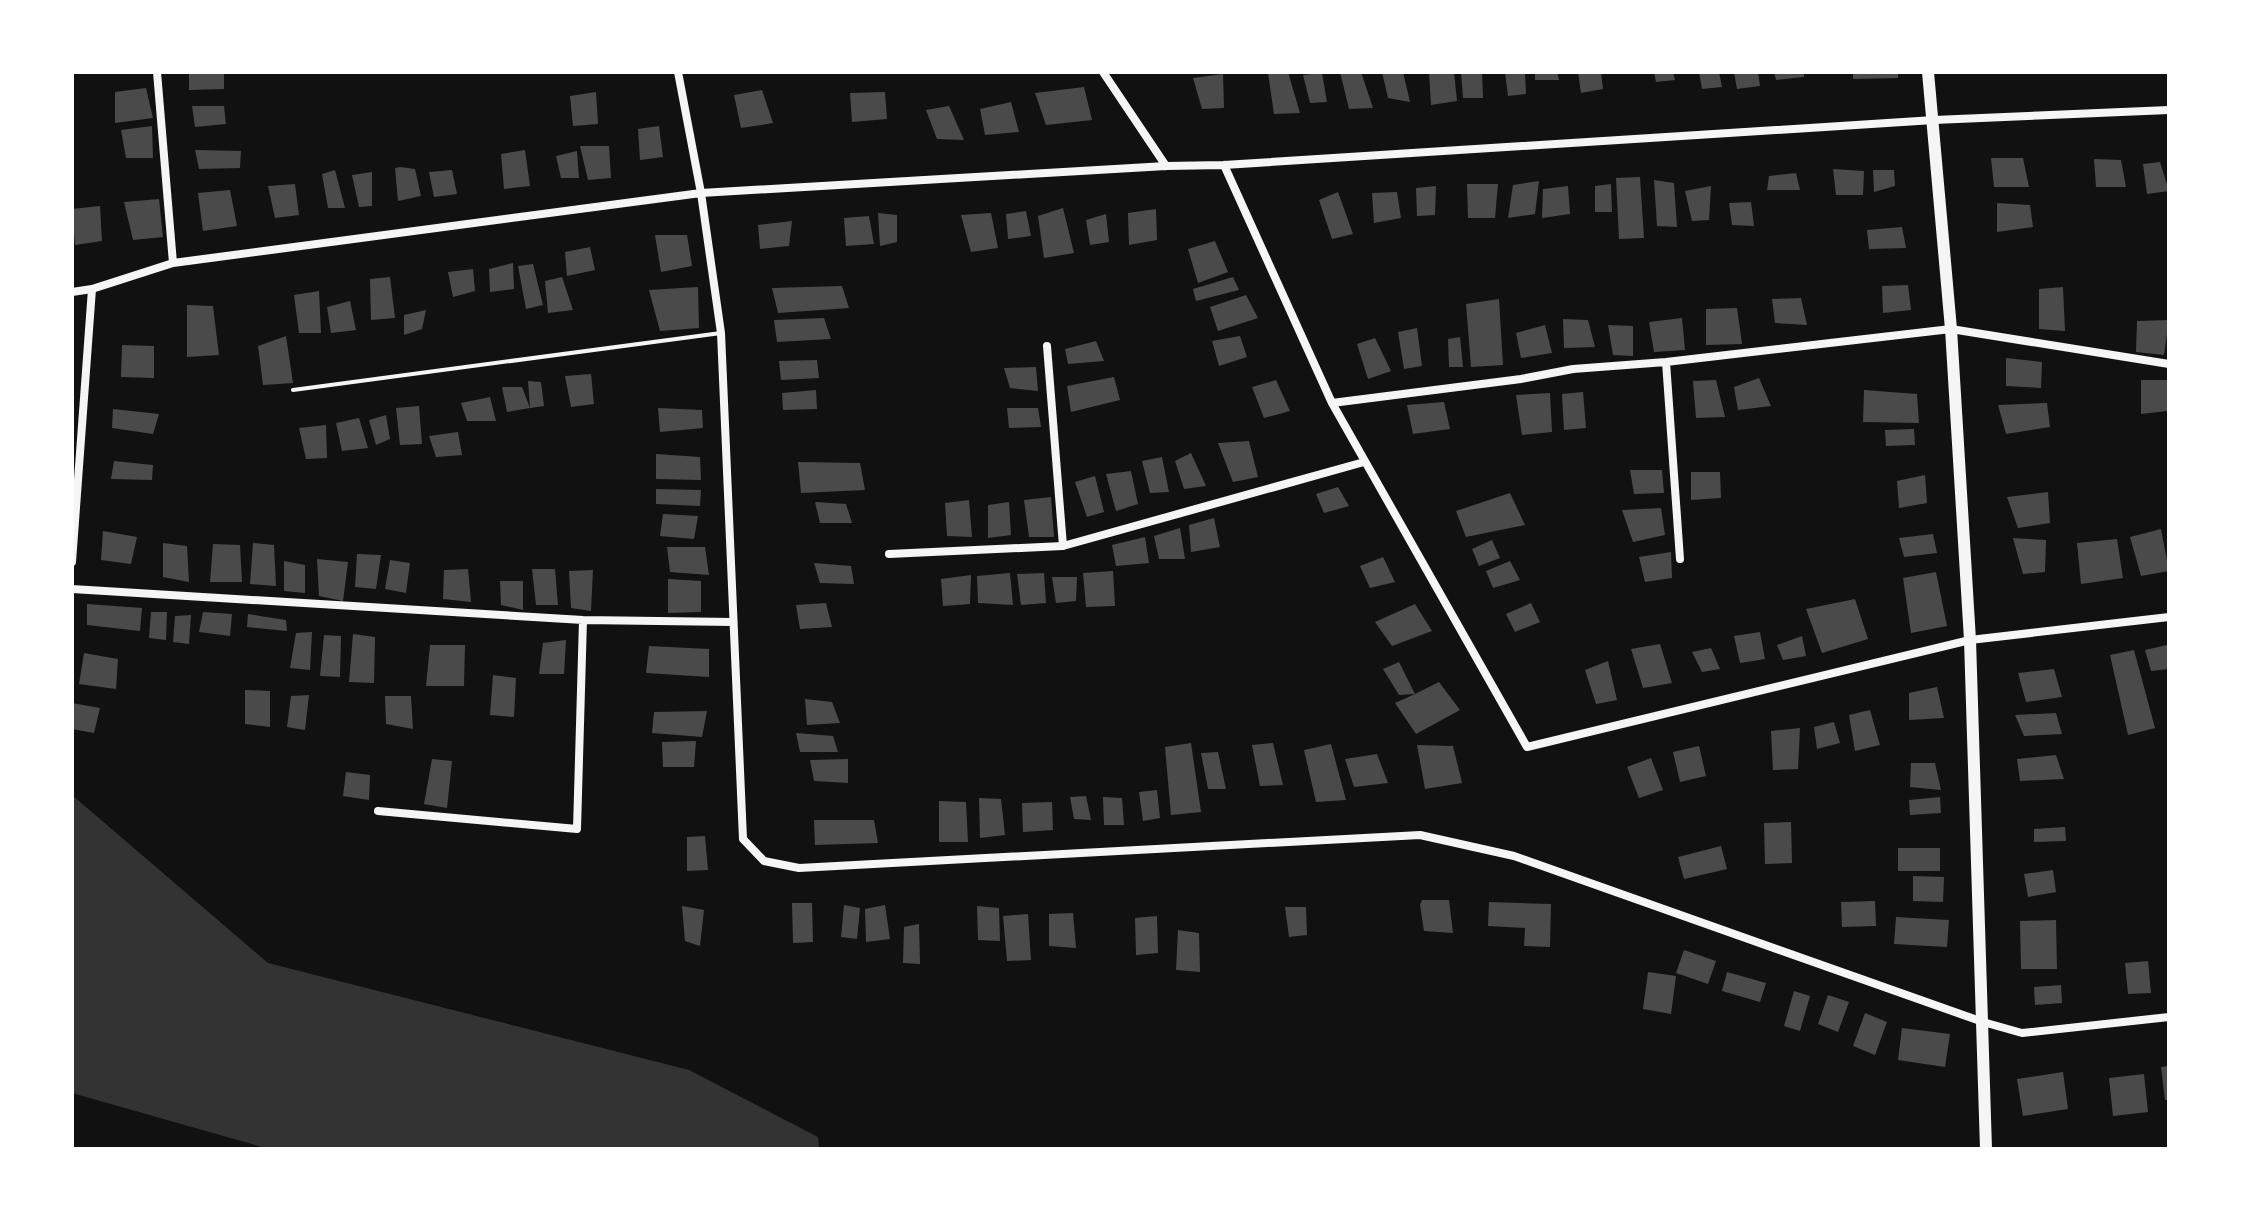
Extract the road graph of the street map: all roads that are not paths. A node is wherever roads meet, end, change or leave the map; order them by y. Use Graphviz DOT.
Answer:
graph roads {
  1 [pos="157,72"];
  2 [pos="678,72"];
  3 [pos="1103,72"];
  4 [pos="1928,72"];
  5 [pos="2169,110"];
  6 [pos="1934,120"];
  7 [pos="1224,165"];
  8 [pos="1166,166"];
  9 [pos="701,193"];
  10 [pos="173,263"];
  11 [pos="92,289"];
  12 [pos="72,292"];
  13 [pos="1951,329"];
  14 [pos="721,333"];
  15 [pos="1047,346"];
  16 [pos="1666,362"];
  17 [pos="2169,364"];
  18 [pos="293,390"];
  19 [pos="1332,403"];
  20 [pos="1364,462"];
  21 [pos="75,512"];
  22 [pos="1063,546"];
  23 [pos="889,554"];
  24 [pos="1680,559"];
  25 [pos="72,562"];
  26 [pos="72,589"];
  27 [pos="2169,617"];
  28 [pos="583,620"];
  29 [pos="733,622"];
  30 [pos="1970,640"];
  31 [pos="378,811"];
  32 [pos="2169,1017"];
  33 [pos="1983,1022"];
  34 [pos="1986,1149"];
  1 -- 10 [label="street"];
  2 -- 9 [label="street"];
  3 -- 8 [label="street"];
  4 -- 6 [label="main road"];
  5 -- 6 [label="street"];
  6 -- 7 [label="street"];
  6 -- 13 [label="main road"];
  7 -- 8 [label="street"];
  7 -- 19 [label="street"];
  8 -- 9 [label="street"];
  9 -- 10 [label="street"];
  9 -- 14 [label="street"];
  10 -- 11 [label="street"];
  11 -- 12 [label="street"];
  11 -- 21 [label="street"];
  13 -- 16 [label="street"];
  13 -- 17 [label="street"];
  13 -- 30 [label="main road"];
  14 -- 18 [label="lane"];
  14 -- 29 [label="street"];
  15 -- 22 [label="street"];
  16 -- 19 [label="street"];
  16 -- 24 [label="street"];
  19 -- 20 [label="street"];
  20 -- 22 [label="street"];
  20 -- 30 [label="street"];
  21 -- 25 [label="street"];
  22 -- 23 [label="street"];
  26 -- 28 [label="street"];
  27 -- 30 [label="street"];
  28 -- 29 [label="street"];
  28 -- 31 [label="street"];
  29 -- 33 [label="street"];
  30 -- 33 [label="main road"];
  32 -- 33 [label="street"];
  33 -- 34 [label="main road"];
}
